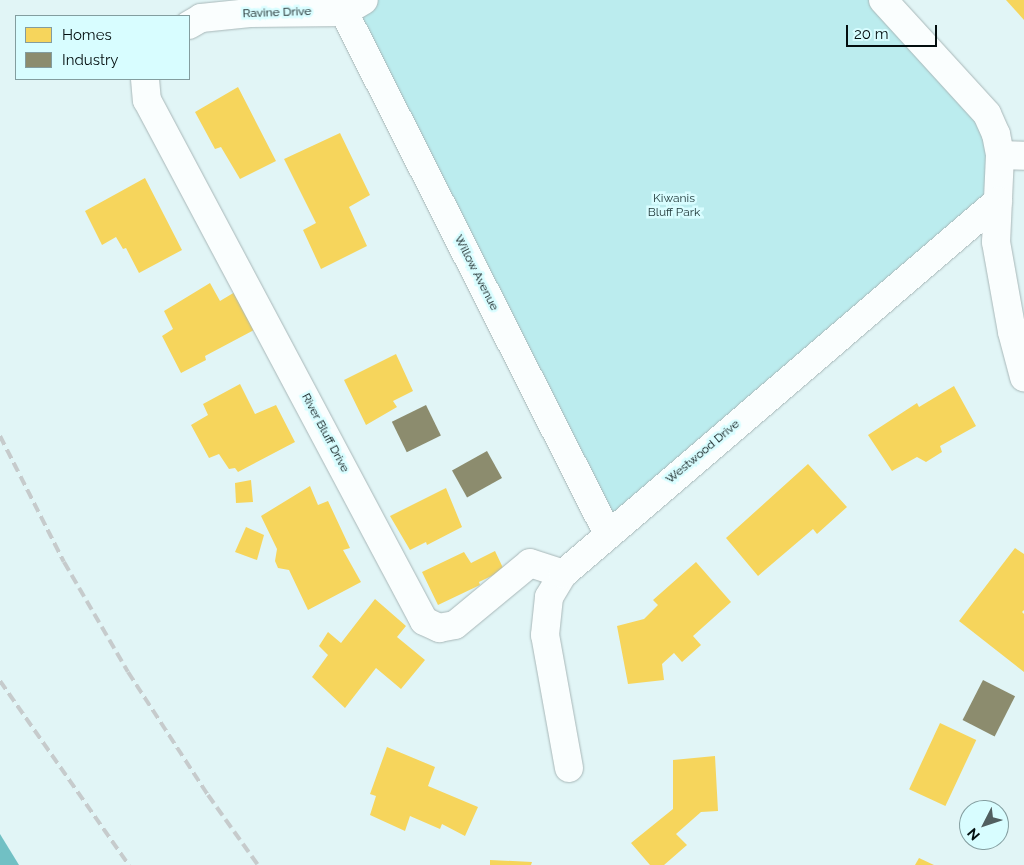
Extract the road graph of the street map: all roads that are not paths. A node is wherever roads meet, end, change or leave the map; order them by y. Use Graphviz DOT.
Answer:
graph roads {
  1 [pos="883,0"];
  2 [pos="354,6"];
  3 [pos="190,24"];
  4 [pos="146,89"];
  5 [pos="1012,155"];
  6 [pos="998,201"];
  7 [pos="1024,377"];
  8 [pos="608,534"];
  9 [pos="563,574"];
  10 [pos="569,768"];
  1 -- 5 [label="street"];
  2 -- 3 [label="street, Ravine Drive"];
  2 -- 8 [label="street, Willow Avenue"];
  4 -- 9 [label="street, River Bluff Drive"];
  5 -- 6 [label="street"];
  6 -- 7 [label="street"];
  6 -- 8 [label="street, Westwood Drive"];
  8 -- 9 [label="street, Westwood Drive"];
  9 -- 10 [label="street, Westwood Drive"];
}
